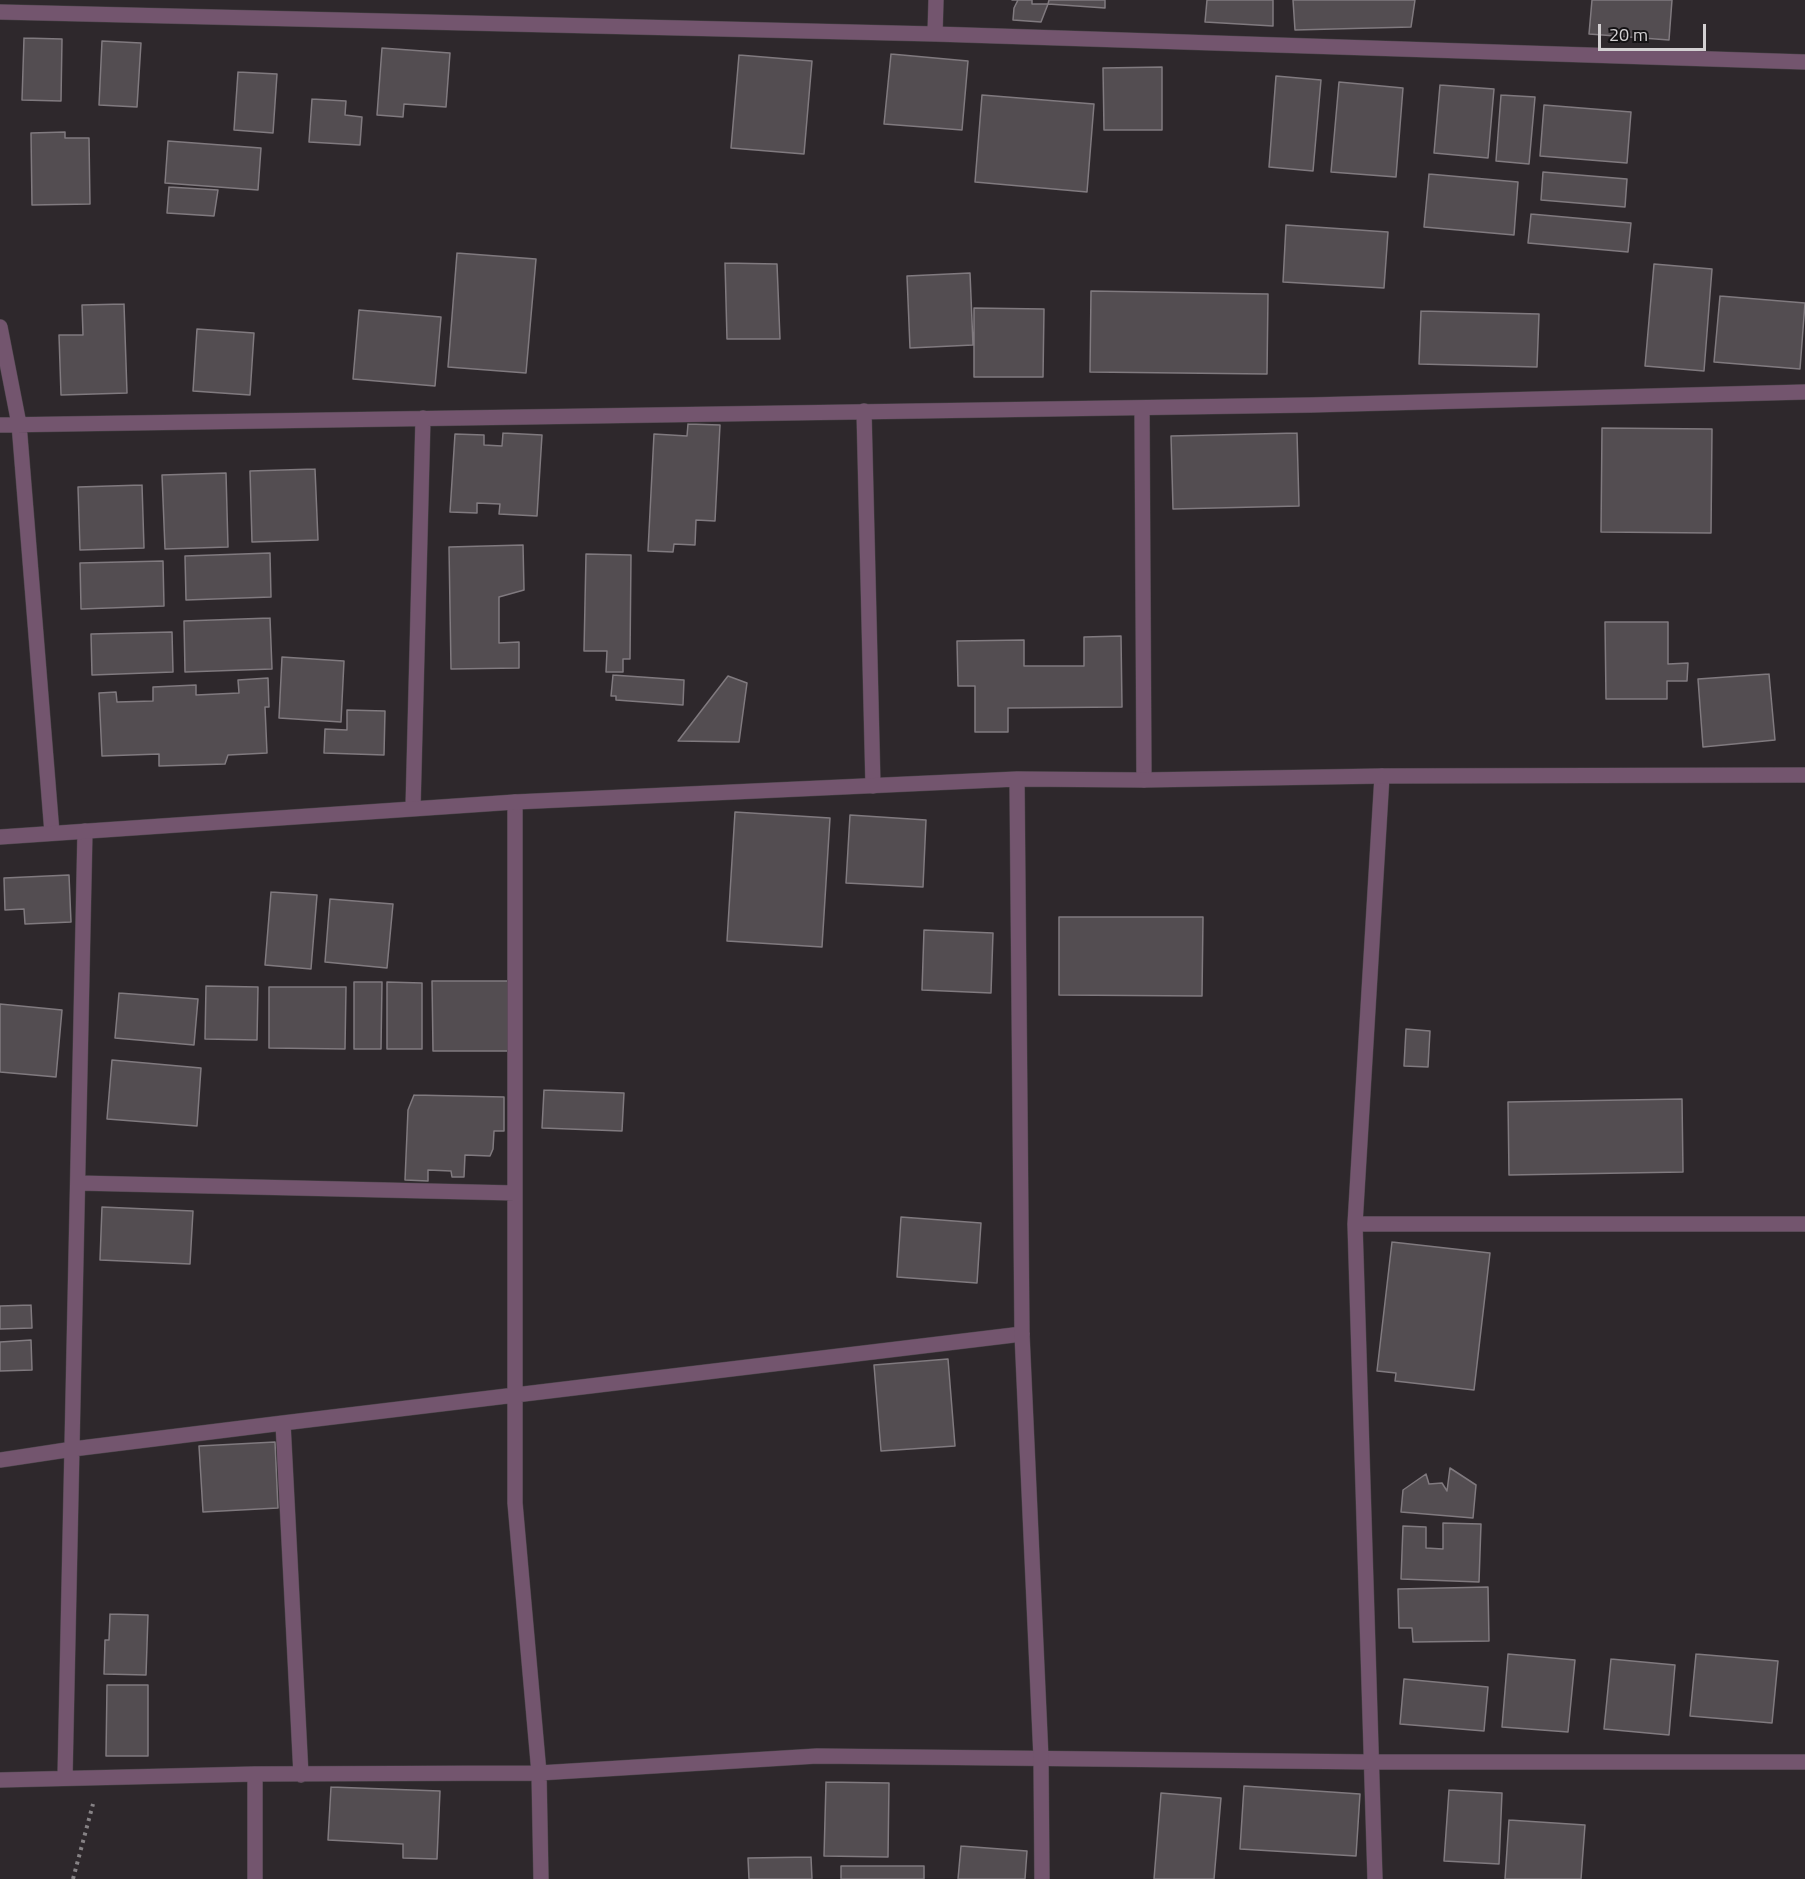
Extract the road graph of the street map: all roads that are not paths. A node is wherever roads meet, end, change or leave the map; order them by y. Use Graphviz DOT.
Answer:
graph roads {
  1 [pos="936,0"];
  2 [pos="0,12"];
  3 [pos="935,34"];
  4 [pos="1805,62"];
  5 [pos="0,327"];
  6 [pos="1805,392"];
  7 [pos="1142,408"];
  8 [pos="864,411"];
  9 [pos="423,418"];
  10 [pos="19,424"];
  11 [pos="0,425"];
  12 [pos="1805,775"];
  13 [pos="1382,776"];
  14 [pos="1017,780"];
  15 [pos="1144,780"];
  16 [pos="873,786"];
  17 [pos="515,802"];
  18 [pos="413,808"];
  19 [pos="85,831"];
  20 [pos="52,833"];
  21 [pos="0,837"];
  22 [pos="78,1183"];
  23 [pos="515,1192"];
  24 [pos="1354,1224"];
  25 [pos="1805,1224"];
  26 [pos="1022,1334"];
  27 [pos="515,1395"];
  28 [pos="284,1423"];
  29 [pos="72,1449"];
  30 [pos="0,1460"];
  31 [pos="1041,1758"];
  32 [pos="1372,1762"];
  33 [pos="1805,1762"];
  34 [pos="539,1773"];
  35 [pos="255,1774"];
  36 [pos="301,1775"];
  37 [pos="64,1777"];
  38 [pos="0,1780"];
  39 [pos="255,1879"];
  40 [pos="541,1879"];
  41 [pos="1042,1879"];
  42 [pos="1375,1879"];
  1 -- 3 [label="street"];
  2 -- 3 [label="street"];
  3 -- 4 [label="street"];
  5 -- 10 [label="street"];
  6 -- 7 [label="street"];
  7 -- 8 [label="street"];
  7 -- 15 [label="street"];
  8 -- 9 [label="street"];
  8 -- 16 [label="street"];
  9 -- 10 [label="street"];
  9 -- 18 [label="street"];
  10 -- 11 [label="street"];
  10 -- 20 [label="street"];
  12 -- 13 [label="street"];
  13 -- 15 [label="street"];
  13 -- 24 [label="street"];
  14 -- 15 [label="street"];
  14 -- 16 [label="street"];
  14 -- 26 [label="street"];
  16 -- 17 [label="street"];
  17 -- 18 [label="street"];
  17 -- 23 [label="street"];
  18 -- 19 [label="street"];
  19 -- 20 [label="street"];
  19 -- 22 [label="street"];
  20 -- 21 [label="street"];
  22 -- 23 [label="street"];
  22 -- 29 [label="street"];
  23 -- 27 [label="street"];
  24 -- 25 [label="street"];
  24 -- 32 [label="street"];
  26 -- 27 [label="street"];
  26 -- 31 [label="street"];
  27 -- 28 [label="street"];
  27 -- 34 [label="street"];
  28 -- 29 [label="street"];
  28 -- 36 [label="street"];
  29 -- 30 [label="street"];
  29 -- 37 [label="street"];
  31 -- 32 [label="street"];
  31 -- 34 [label="street"];
  31 -- 41 [label="street"];
  32 -- 33 [label="street"];
  32 -- 42 [label="street"];
  34 -- 36 [label="street"];
  34 -- 40 [label="street"];
  35 -- 36 [label="street"];
  35 -- 37 [label="street"];
  35 -- 39 [label="street"];
  37 -- 38 [label="street"];
}
